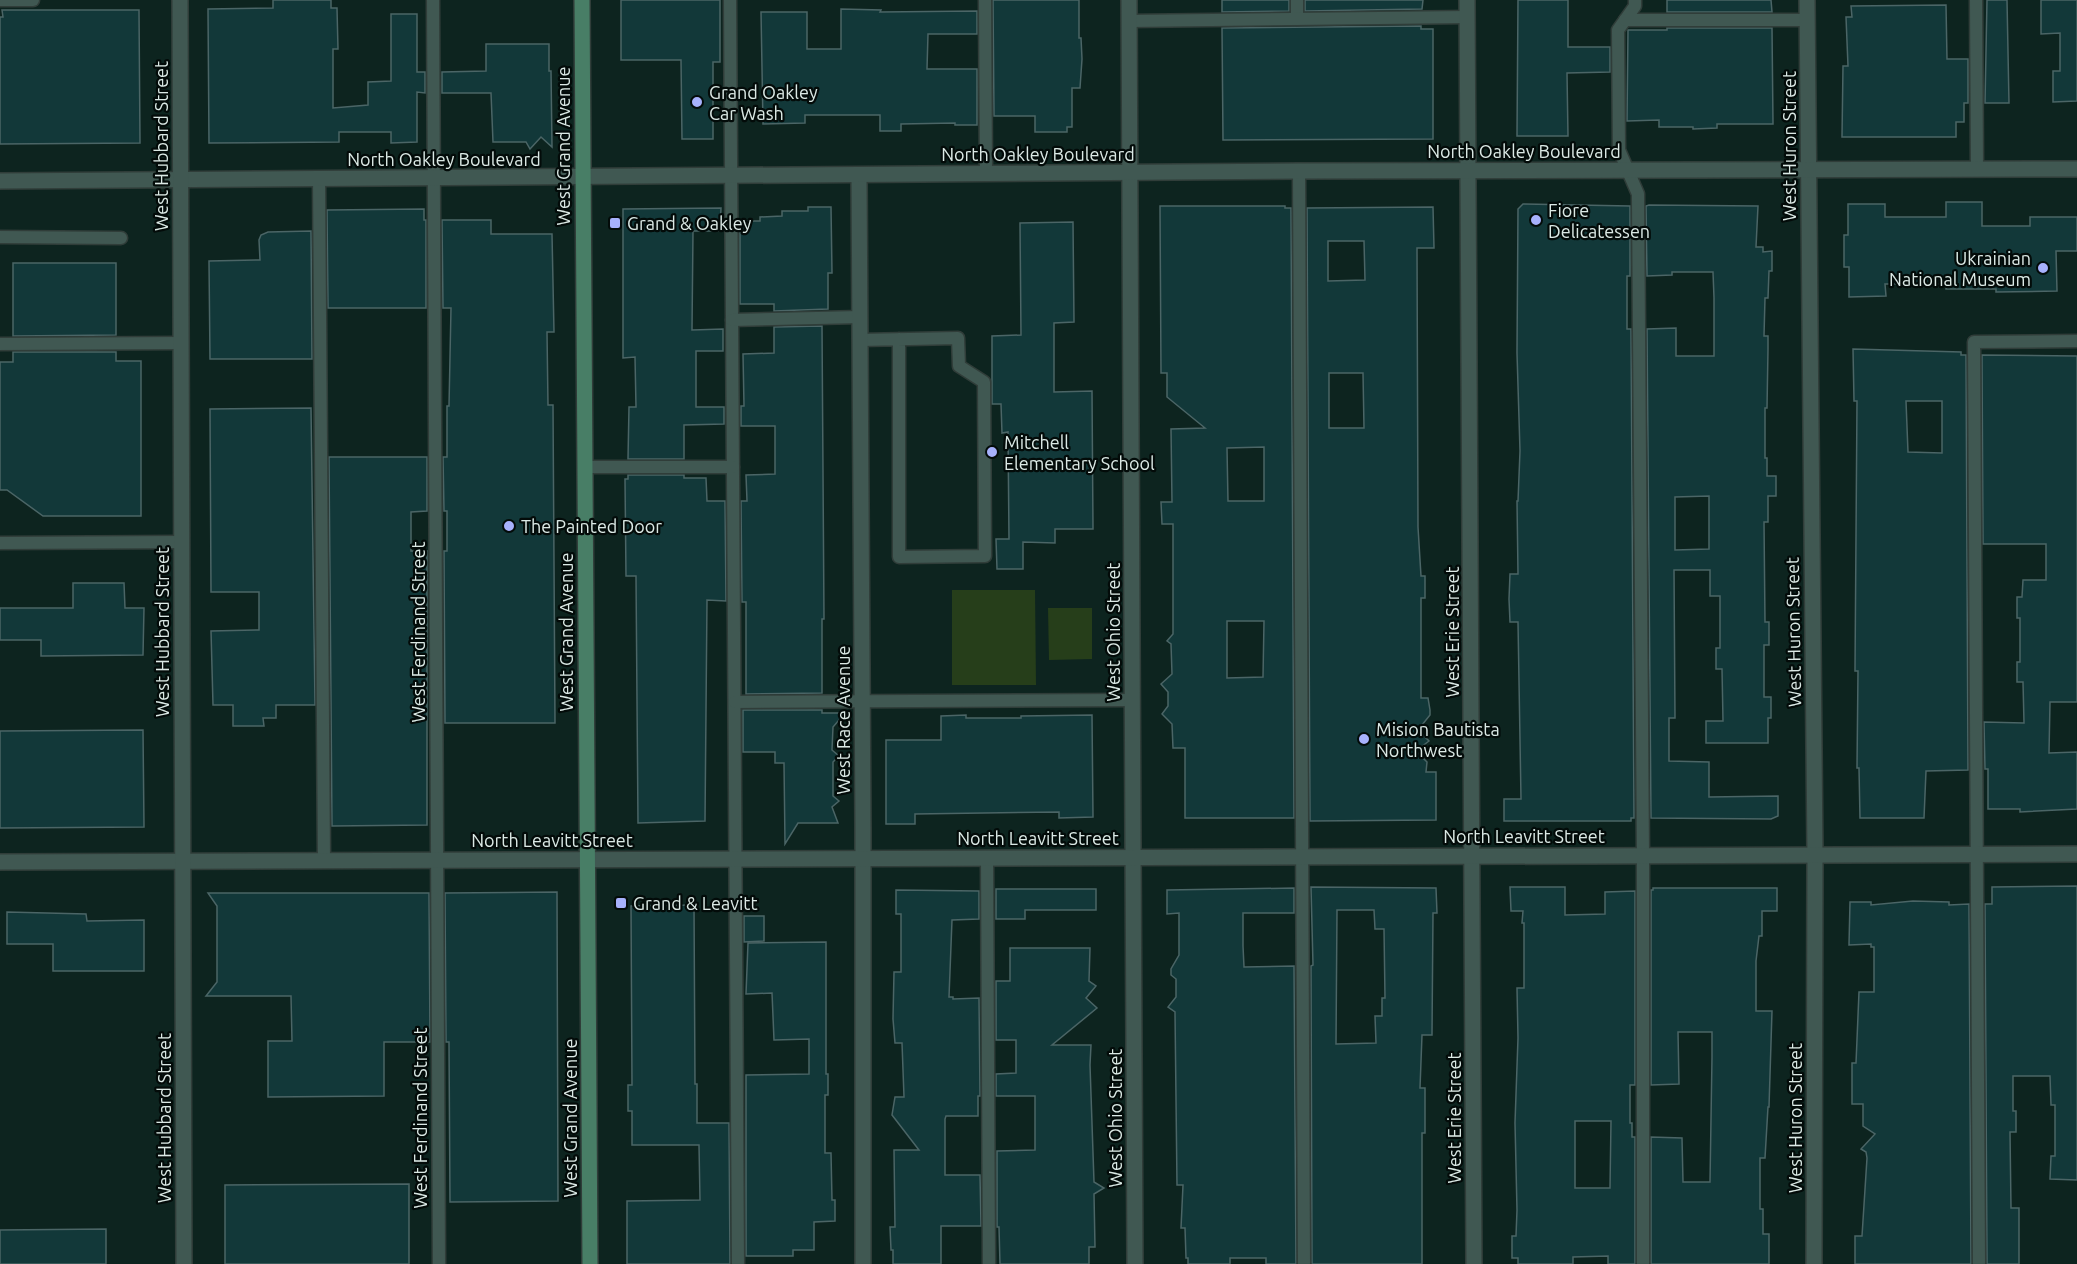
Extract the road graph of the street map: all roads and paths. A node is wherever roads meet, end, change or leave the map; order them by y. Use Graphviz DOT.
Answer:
graph roads {
  1 [pos="0,0"];
  2 [pos="33,0"];
  3 [pos="180,0"];
  4 [pos="433,0"];
  5 [pos="582,0"];
  6 [pos="730,0"];
  7 [pos="985,0"];
  8 [pos="1129,0"];
  9 [pos="1297,0"];
  10 [pos="1467,0"];
  11 [pos="1635,0"];
  12 [pos="1807,0"];
  13 [pos="1976,0"];
  14 [pos="1468,17"];
  15 [pos="1297,19"];
  16 [pos="1625,20"];
  17 [pos="1808,20"];
  18 [pos="1130,21"];
  19 [pos="2077,168"];
  20 [pos="1809,169"];
  21 [pos="1977,169"];
  22 [pos="1469,170"];
  23 [pos="1629,170"];
  24 [pos="1299,171"];
  25 [pos="1130,173"];
  26 [pos="986,174"];
  27 [pos="859,175"];
  28 [pos="731,176"];
  29 [pos="583,177"];
  30 [pos="434,178"];
  31 [pos="320,179"];
  32 [pos="180,180"];
  33 [pos="0,182"];
  34 [pos="0,237"];
  35 [pos="121,238"];
  36 [pos="860,317"];
  37 [pos="732,320"];
  38 [pos="899,339"];
  39 [pos="860,340"];
  40 [pos="2077,341"];
  41 [pos="181,343"];
  42 [pos="0,344"];
  43 [pos="585,467"];
  44 [pos="733,468"];
  45 [pos="182,542"];
  46 [pos="0,543"];
  47 [pos="1132,700"];
  48 [pos="862,701"];
  49 [pos="735,702"];
  50 [pos="1976,854"];
  51 [pos="2077,854"];
  52 [pos="1643,855"];
  53 [pos="1815,855"];
  54 [pos="1472,856"];
  55 [pos="1134,857"];
  56 [pos="1302,857"];
  57 [pos="863,858"];
  58 [pos="987,858"];
  59 [pos="587,859"];
  60 [pos="736,859"];
  61 [pos="324,860"];
  62 [pos="437,860"];
  63 [pos="182,861"];
  64 [pos="0,862"];
  65 [pos="184,1264"];
  66 [pos="439,1264"];
  67 [pos="590,1264"];
  68 [pos="738,1264"];
  69 [pos="863,1264"];
  70 [pos="988,1264"];
  71 [pos="1136,1264"];
  72 [pos="1304,1264"];
  73 [pos="1474,1264"];
  74 [pos="1642,1264"];
  75 [pos="1814,1264"];
  76 [pos="1979,1264"];
  1 -- 2 [label="lane"];
  3 -- 32 [label="street, West Hubbard Street"];
  4 -- 30 [label="lane, West Ferdinand Street"];
  5 -- 29 [label="main road, West Grand Avenue"];
  6 -- 28 [label="lane"];
  7 -- 26 [label="lane"];
  8 -- 18 [label="street, West Ohio Street"];
  9 -- 15 [label="lane"];
  10 -- 14 [label="street, West Erie Street"];
  11 -- 16 [label="lane"];
  12 -- 17 [label="street, West Huron Street"];
  13 -- 21 [label="lane"];
  14 -- 15 [label="lane"];
  14 -- 22 [label="street, West Erie Street"];
  15 -- 18 [label="lane"];
  16 -- 17 [label="lane"];
  16 -- 23 [label="lane"];
  17 -- 20 [label="street, West Huron Street"];
  18 -- 25 [label="street, West Ohio Street"];
  19 -- 21 [label="street, North Oakley Boulevard"];
  20 -- 21 [label="street, North Oakley Boulevard"];
  20 -- 23 [label="street, North Oakley Boulevard"];
  20 -- 53 [label="street, West Huron Street"];
  22 -- 23 [label="street, North Oakley Boulevard"];
  22 -- 24 [label="street, North Oakley Boulevard"];
  22 -- 54 [label="street, West Erie Street"];
  23 -- 52 [label="lane"];
  24 -- 25 [label="street, North Oakley Boulevard"];
  24 -- 56 [label="lane"];
  25 -- 26 [label="street, North Oakley Boulevard"];
  25 -- 47 [label="street, West Ohio Street"];
  26 -- 27 [label="street, North Oakley Boulevard"];
  27 -- 28 [label="street, North Oakley Boulevard"];
  27 -- 36 [label="street, West Race Avenue"];
  28 -- 29 [label="street, North Oakley Boulevard"];
  28 -- 37 [label="lane"];
  29 -- 30 [label="street, North Oakley Boulevard"];
  29 -- 43 [label="main road, West Grand Avenue"];
  30 -- 31 [label="street, North Oakley Boulevard"];
  30 -- 62 [label="lane, West Ferdinand Street"];
  31 -- 32 [label="street, North Oakley Boulevard"];
  31 -- 61 [label="lane"];
  32 -- 33 [label="street, North Oakley Boulevard"];
  32 -- 41 [label="street, West Hubbard Street"];
  34 -- 35 [label="lane"];
  36 -- 37 [label="lane"];
  36 -- 39 [label="street, West Race Avenue"];
  37 -- 44 [label="lane"];
  38 -- 38 [label="lane"];
  38 -- 39 [label="lane"];
  39 -- 48 [label="street, West Race Avenue"];
  40 -- 50 [label="lane"];
  41 -- 42 [label="lane"];
  41 -- 45 [label="street, West Hubbard Street"];
  43 -- 44 [label="lane"];
  43 -- 59 [label="main road, West Grand Avenue"];
  44 -- 49 [label="lane"];
  45 -- 46 [label="lane"];
  45 -- 63 [label="street, West Hubbard Street"];
  47 -- 48 [label="lane"];
  47 -- 55 [label="street, West Ohio Street"];
  48 -- 49 [label="lane"];
  48 -- 57 [label="street, West Race Avenue"];
  49 -- 60 [label="lane"];
  50 -- 51 [label="street, North Leavitt Street"];
  50 -- 53 [label="street, North Leavitt Street"];
  50 -- 76 [label="lane"];
  52 -- 53 [label="street, North Leavitt Street"];
  52 -- 54 [label="street, North Leavitt Street"];
  52 -- 74 [label="lane"];
  53 -- 75 [label="street, West Huron Street"];
  54 -- 56 [label="street, North Leavitt Street"];
  54 -- 73 [label="street, West Erie Street"];
  55 -- 56 [label="street, North Leavitt Street"];
  55 -- 58 [label="street, North Leavitt Street"];
  55 -- 71 [label="street, West Ohio Street"];
  56 -- 72 [label="lane"];
  57 -- 58 [label="street, North Leavitt Street"];
  57 -- 60 [label="street, North Leavitt Street"];
  57 -- 69 [label="street, West Race Avenue"];
  58 -- 70 [label="lane"];
  59 -- 60 [label="street, North Leavitt Street"];
  59 -- 62 [label="street, North Leavitt Street"];
  59 -- 67 [label="main road, West Grand Avenue"];
  60 -- 68 [label="lane"];
  61 -- 62 [label="street, North Leavitt Street"];
  61 -- 63 [label="street, North Leavitt Street"];
  62 -- 66 [label="lane, West Ferdinand Street"];
  63 -- 64 [label="street, North Leavitt Street"];
  63 -- 65 [label="street, West Hubbard Street"];
}
